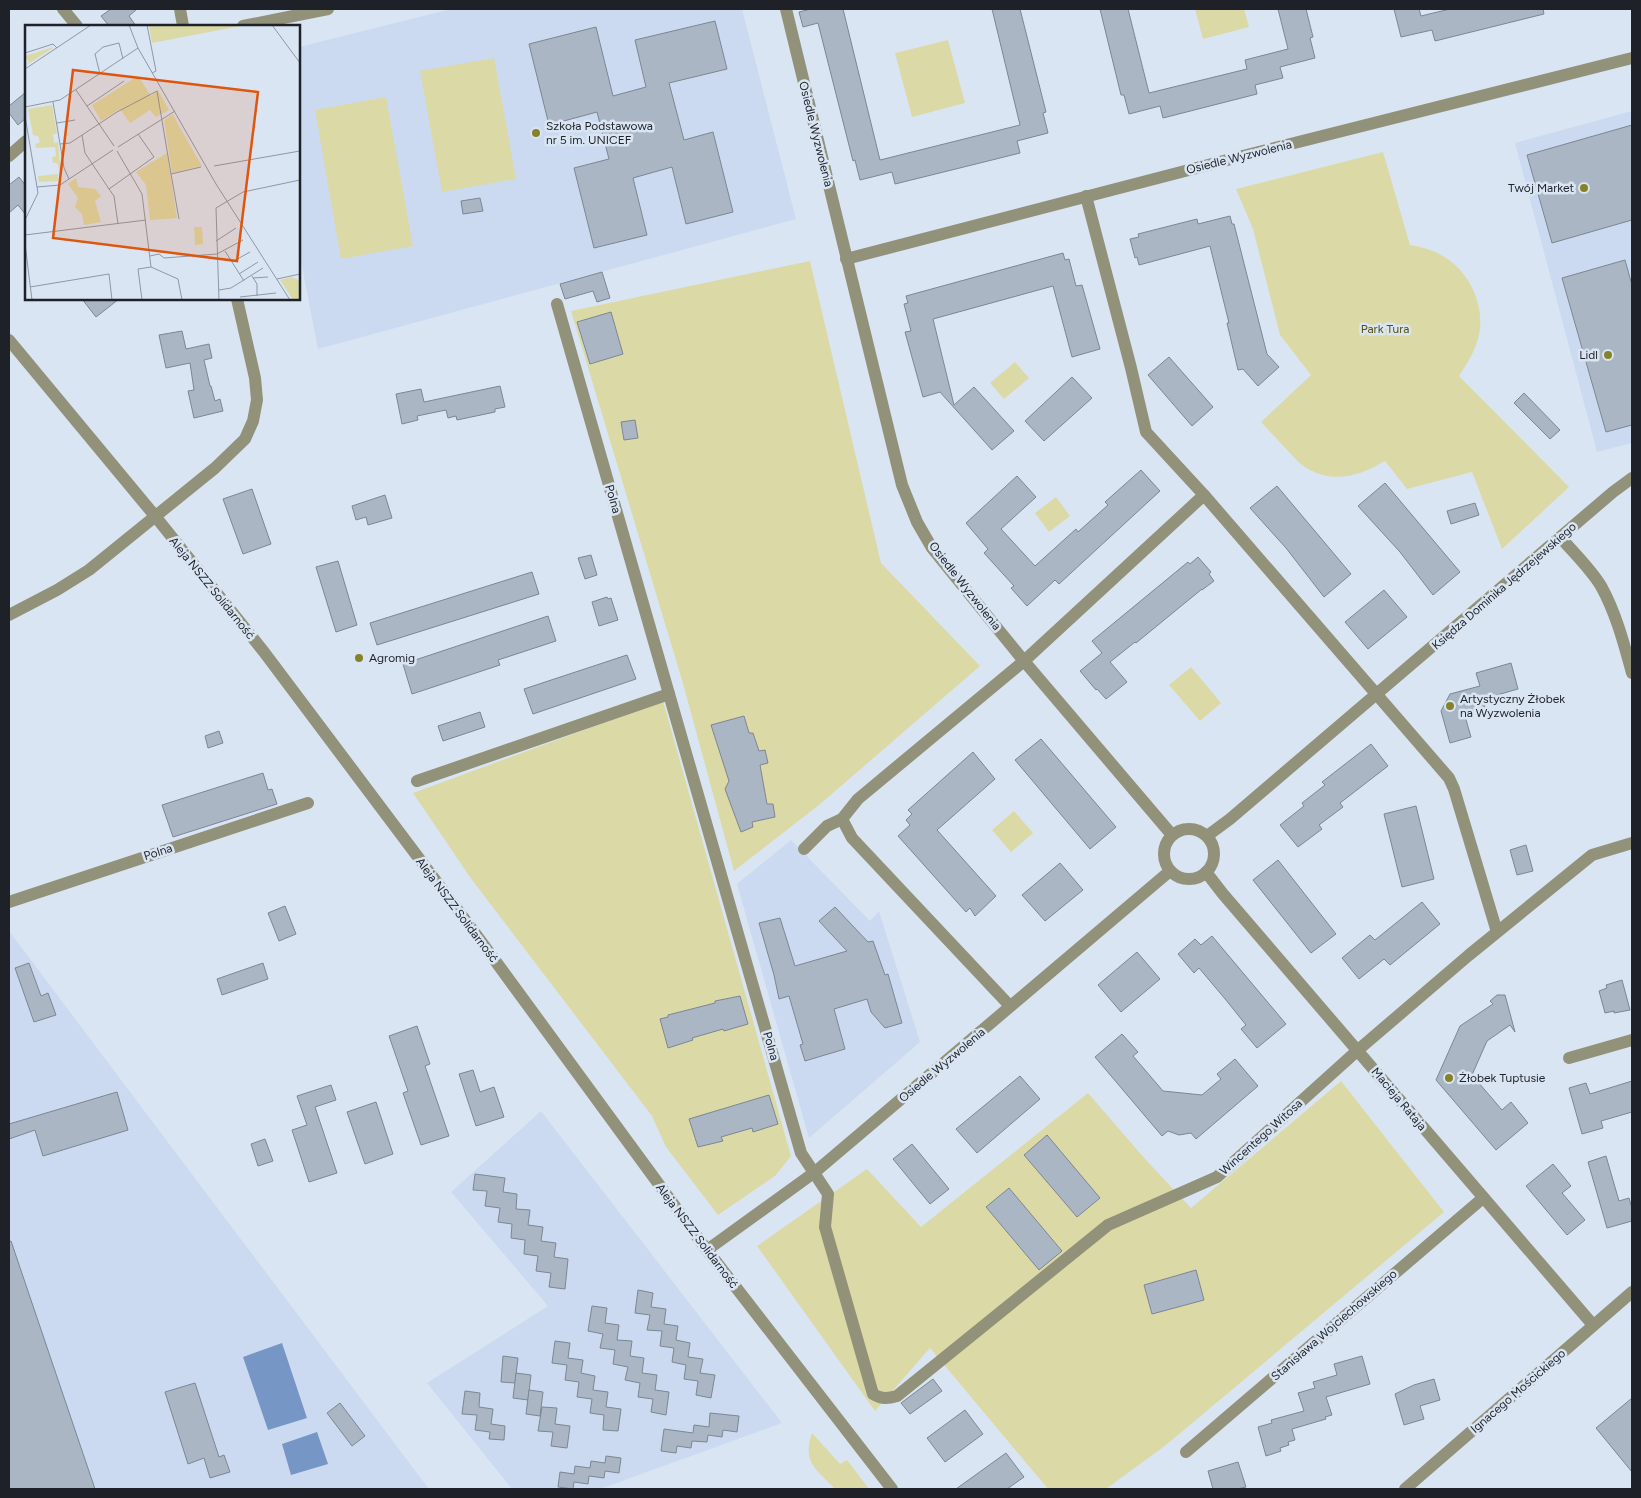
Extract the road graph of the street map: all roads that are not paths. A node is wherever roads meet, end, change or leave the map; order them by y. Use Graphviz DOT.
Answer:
graph roads {
  1 [pos="63,9"];
  2 [pos="180,9"];
  3 [pos="328,9"];
  4 [pos="786,9"];
  5 [pos="76,25"];
  6 [pos="183,25"];
  7 [pos="248,25"];
  8 [pos="1632,58"];
  9 [pos="25,142"];
  10 [pos="9,156"];
  11 [pos="1086,196"];
  12 [pos="846,258"];
  13 [pos="237,300"];
  14 [pos="557,304"];
  15 [pos="9,340"];
  16 [pos="1632,478"];
  17 [pos="1204,494"];
  18 [pos="154,516"];
  19 [pos="1561,538"];
  20 [pos="9,615"];
  21 [pos="1024,661"];
  22 [pos="1632,674"];
  23 [pos="670,694"];
  24 [pos="1377,695"];
  25 [pos="417,781"];
  26 [pos="308,803"];
  27 [pos="842,819"];
  28 [pos="1172,835"];
  29 [pos="1207,836"];
  30 [pos="1632,843"];
  31 [pos="804,849"];
  32 [pos="1170,871"];
  33 [pos="1206,872"];
  34 [pos="9,902"];
  35 [pos="1497,932"];
  36 [pos="1010,1006"];
  37 [pos="1632,1040"];
  38 [pos="1358,1050"];
  39 [pos="1569,1058"];
  40 [pos="815,1172"];
  41 [pos="1483,1198"];
  42 [pos="707,1250"];
  43 [pos="1632,1292"];
  44 [pos="1593,1325"];
  45 [pos="873,1394"];
  46 [pos="1186,1452"];
  47 [pos="892,1489"];
  48 [pos="1405,1489"];
  1 -- 5 [label="street"];
  2 -- 6 [label="street"];
  3 -- 7 [label="street"];
  4 -- 12 [label="street, Osiedle Wyzwolenia"];
  8 -- 11 [label="street, Osiedle Wyzwolenia"];
  9 -- 10 [label="street"];
  11 -- 12 [label="street, Osiedle Wyzwolenia"];
  11 -- 17 [label="street"];
  12 -- 21 [label="street, Osiedle Wyzwolenia"];
  13 -- 18 [label="street"];
  14 -- 23 [label="street, Polna"];
  15 -- 18 [label="street, Aleja NSZZ Solidarność"];
  16 -- 19 [label="street, Księdza Dominika Jędrzejewskiego"];
  17 -- 21 [label="street"];
  17 -- 24 [label="street"];
  18 -- 20 [label="street"];
  18 -- 42 [label="street, Aleja NSZZ Solidarność"];
  19 -- 22 [label="street"];
  19 -- 24 [label="street, Księdza Dominika Jędrzejewskiego"];
  21 -- 27 [label="street"];
  21 -- 28 [label="street, Osiedle Wyzwolenia"];
  23 -- 25 [label="street"];
  23 -- 40 [label="street, Polna"];
  24 -- 29 [label="street"];
  24 -- 35 [label="street"];
  26 -- 34 [label="street, Polna"];
  27 -- 31 [label="street"];
  27 -- 36 [label="street"];
  28 -- 29 [label="street"];
  28 -- 32 [label="street"];
  29 -- 33 [label="street"];
  30 -- 35 [label="street, Wincentego Witosa"];
  32 -- 33 [label="street"];
  32 -- 36 [label="street, Osiedle Wyzwolenia"];
  33 -- 38 [label="street, Macieja Rataja"];
  35 -- 38 [label="street, Wincentego Witosa"];
  36 -- 40 [label="street, Osiedle Wyzwolenia"];
  37 -- 39 [label="street"];
  38 -- 41 [label="street, Macieja Rataja"];
  38 -- 45 [label="street, Wincentego Witosa"];
  40 -- 42 [label="street, Osiedle Wyzwolenia"];
  40 -- 45 [label="street, Polna"];
  41 -- 44 [label="street, Macieja Rataja"];
  41 -- 46 [label="street, Stanisława Wojciechowskiego"];
  42 -- 47 [label="street, Aleja NSZZ Solidarność"];
  43 -- 44 [label="street, Ignacego Mościckiego"];
  44 -- 48 [label="street, Ignacego Mościckiego"];
}
